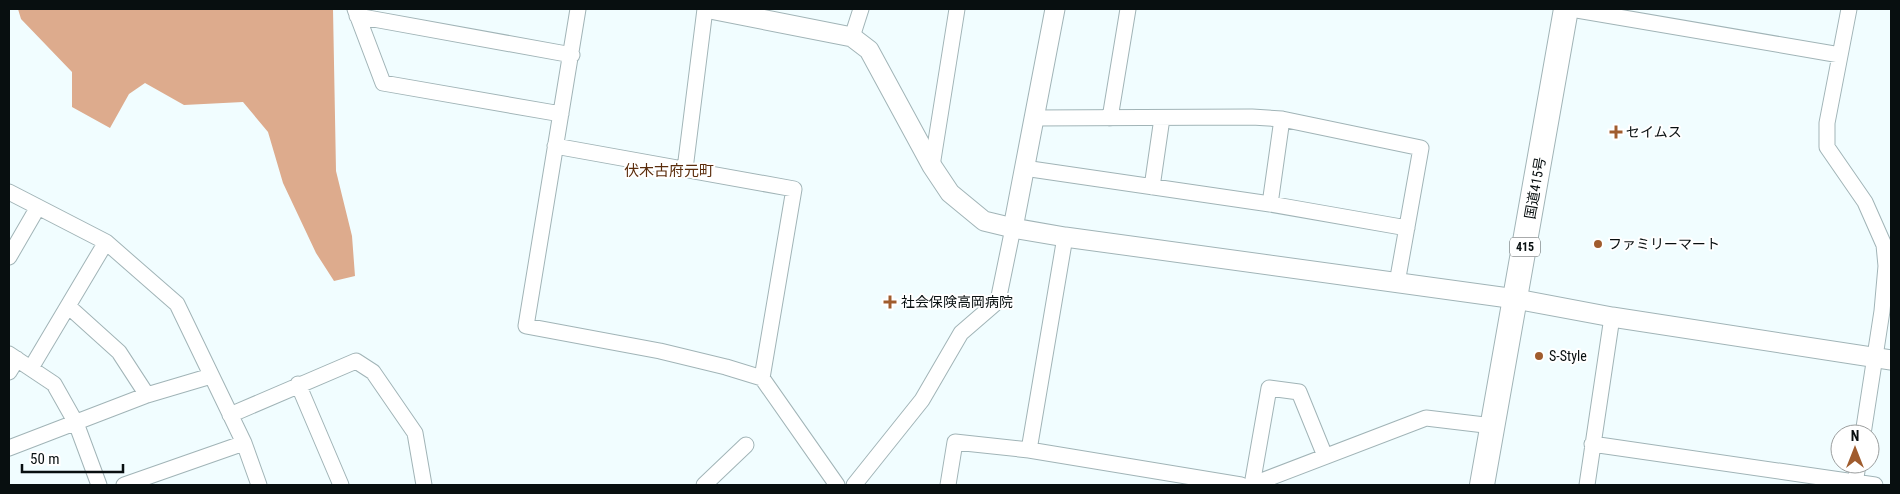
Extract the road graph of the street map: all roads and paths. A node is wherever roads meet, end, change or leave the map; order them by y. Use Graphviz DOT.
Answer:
graph roads {
  1 [pos="578,9"];
  2 [pos="706,9"];
  3 [pos="710,9"];
  4 [pos="861,9"];
  5 [pos="957,9"];
  6 [pos="1055,9"];
  7 [pos="1128,9"];
  8 [pos="1566,9"];
  9 [pos="1571,9"];
  10 [pos="1849,9"];
  11 [pos="356,12"];
  12 [pos="768,14"];
  13 [pos="852,37"];
  14 [pos="572,55"];
  15 [pos="1840,55"];
  16 [pos="561,114"];
  17 [pos="1034,118"];
  18 [pos="1110,118"];
  19 [pos="1162,118"];
  20 [pos="1282,119"];
  21 [pos="555,146"];
  22 [pos="932,166"];
  23 [pos="1024,168"];
  24 [pos="685,170"];
  25 [pos="1152,187"];
  26 [pos="9,192"];
  27 [pos="1270,204"];
  28 [pos="38,208"];
  29 [pos="1013,228"];
  30 [pos="1407,228"];
  31 [pos="1066,237"];
  32 [pos="106,242"];
  33 [pos="9,257"];
  34 [pos="1397,283"];
  35 [pos="1516,299"];
  36 [pos="68,306"];
  37 [pos="1612,317"];
  38 [pos="1883,359"];
  39 [pos="11,362"];
  40 [pos="31,368"];
  41 [pos="210,376"];
  42 [pos="762,378"];
  43 [pos="298,384"];
  44 [pos="147,395"];
  45 [pos="230,414"];
  46 [pos="76,423"];
  47 [pos="1866,424"];
  48 [pos="1493,426"];
  49 [pos="244,443"];
  50 [pos="1592,444"];
  51 [pos="746,445"];
  52 [pos="10,446"];
  53 [pos="1029,450"];
  54 [pos="1324,456"];
  55 [pos="1855,483"];
  56 [pos="99,485"];
  57 [pos="124,485"];
  58 [pos="259,485"];
  59 [pos="341,485"];
  60 [pos="424,485"];
  61 [pos="704,485"];
  62 [pos="837,485"];
  63 [pos="854,485"];
  64 [pos="948,485"];
  65 [pos="1240,485"];
  66 [pos="1251,485"];
  67 [pos="1482,485"];
  68 [pos="1587,485"];
  69 [pos="1875,485"];
  1 -- 14 [label="street"];
  2 -- 24 [label="street"];
  3 -- 12 [label="street"];
  4 -- 13 [label="street"];
  5 -- 22 [label="street"];
  6 -- 17 [label="street"];
  7 -- 18 [label="street"];
  8 -- 35 [label="highway, 国道415号 / 415"];
  9 -- 15 [label="street"];
  10 -- 15 [label="street"];
  11 -- 14 [label="street"];
  11 -- 16 [label="street"];
  12 -- 13 [label="street"];
  13 -- 22 [label="street"];
  14 -- 16 [label="street"];
  15 -- 38 [label="street"];
  16 -- 21 [label="street"];
  17 -- 18 [label="street"];
  17 -- 23 [label="street"];
  18 -- 19 [label="street"];
  19 -- 20 [label="street"];
  19 -- 25 [label="street"];
  20 -- 27 [label="street"];
  20 -- 30 [label="street"];
  21 -- 24 [label="street"];
  21 -- 42 [label="street"];
  22 -- 29 [label="street"];
  23 -- 25 [label="street"];
  23 -- 29 [label="street"];
  24 -- 42 [label="street"];
  25 -- 27 [label="street"];
  26 -- 28 [label="street"];
  27 -- 30 [label="street"];
  28 -- 32 [label="street"];
  28 -- 33 [label="street"];
  29 -- 31 [label="street"];
  29 -- 63 [label="street"];
  30 -- 34 [label="street"];
  31 -- 34 [label="street"];
  31 -- 53 [label="street"];
  32 -- 36 [label="street"];
  32 -- 41 [label="street"];
  34 -- 35 [label="street"];
  35 -- 37 [label="street"];
  35 -- 48 [label="highway, 国道415号 / 415"];
  36 -- 40 [label="street"];
  36 -- 44 [label="street"];
  37 -- 38 [label="street"];
  37 -- 50 [label="street"];
  38 -- 47 [label="street"];
  39 -- 40 [label="street"];
  40 -- 46 [label="street"];
  41 -- 44 [label="street"];
  41 -- 45 [label="street"];
  42 -- 62 [label="street"];
  43 -- 45 [label="street"];
  43 -- 59 [label="street"];
  43 -- 60 [label="street"];
  44 -- 46 [label="street"];
  45 -- 49 [label="street"];
  46 -- 52 [label="street"];
  46 -- 56 [label="street"];
  48 -- 54 [label="street"];
  48 -- 67 [label="highway, 国道415号 / 415"];
  49 -- 57 [label="street"];
  49 -- 58 [label="street"];
  50 -- 55 [label="street"];
  50 -- 68 [label="street"];
  51 -- 61 [label="street"];
  53 -- 64 [label="street"];
  53 -- 65 [label="street"];
  54 -- 66 [label="street"];
  54 -- 66 [label="street"];
  55 -- 69 [label="street"];
}
